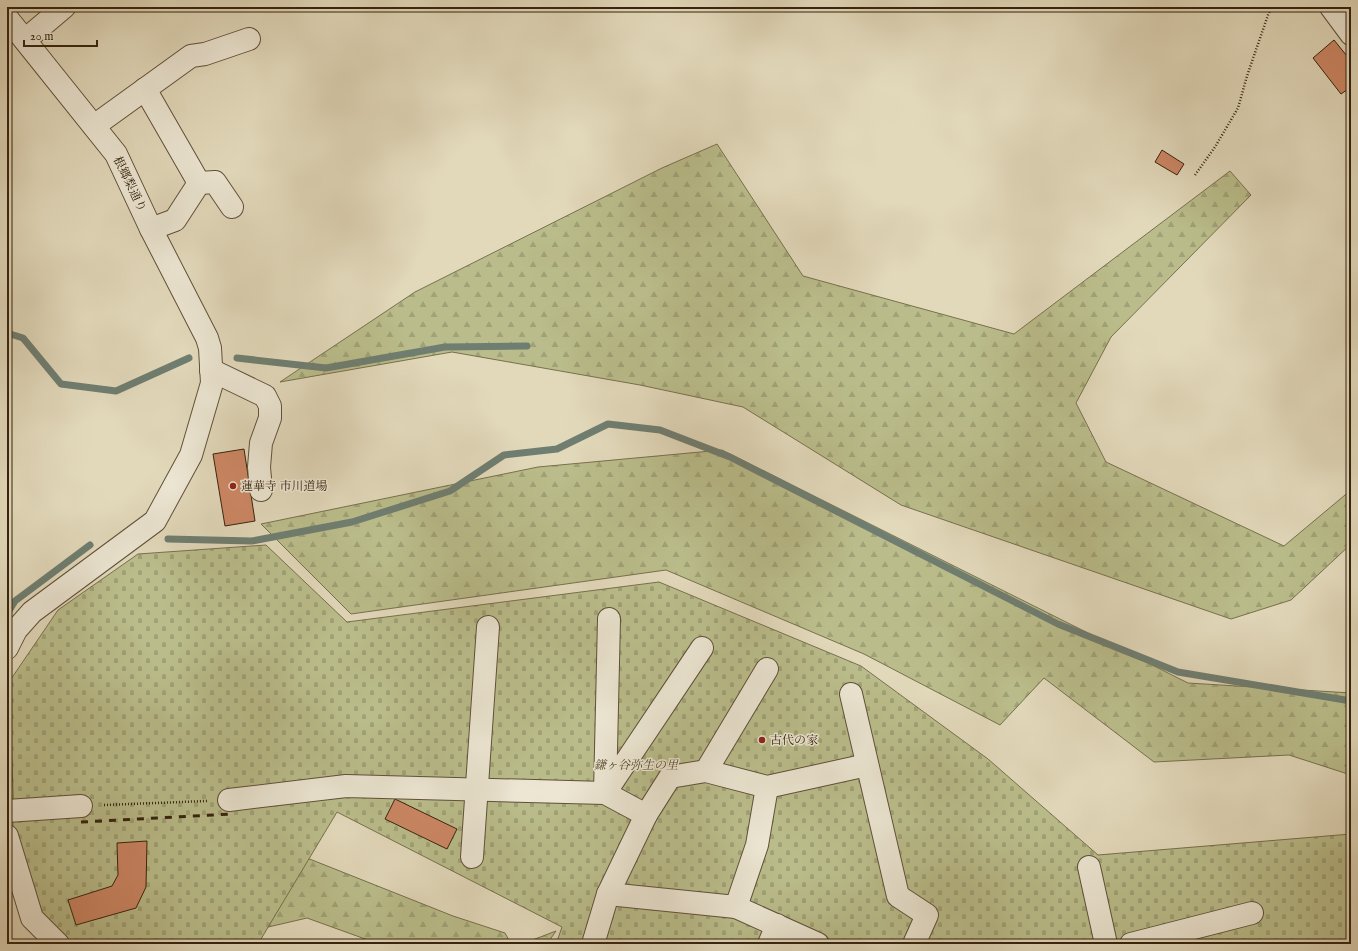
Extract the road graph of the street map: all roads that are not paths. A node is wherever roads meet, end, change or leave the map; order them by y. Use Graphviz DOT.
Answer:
graph roads {
  1 [pos="64,7"];
  2 [pos="1331,7"];
  3 [pos="7,18"];
  4 [pos="1351,34"];
  5 [pos="249,39"];
  6 [pos="25,40"];
  7 [pos="145,89"];
  8 [pos="94,126"];
  9 [pos="199,183"];
  10 [pos="232,207"];
  11 [pos="151,229"];
  12 [pos="211,376"];
  13 [pos="262,490"];
  14 [pos="609,619"];
  15 [pos="488,627"];
  16 [pos="7,648"];
  17 [pos="702,648"];
  18 [pos="767,669"];
  19 [pos="851,694"];
  20 [pos="867,765"];
  21 [pos="706,771"];
  22 [pos="767,787"];
  23 [pos="478,790"];
  24 [pos="605,793"];
  25 [pos="229,800"];
  26 [pos="81,806"];
  27 [pos="7,811"];
  28 [pos="646,815"];
  29 [pos="7,836"];
  30 [pos="472,858"];
  31 [pos="1090,868"];
  32 [pos="608,894"];
  33 [pos="736,907"];
  34 [pos="1252,913"];
  35 [pos="773,935"];
  36 [pos="58,944"];
  37 [pos="593,944"];
  38 [pos="818,944"];
  39 [pos="914,944"];
  40 [pos="1106,944"];
  41 [pos="1131,944"];
  1 -- 6 [label="street"];
  2 -- 4 [label="street"];
  3 -- 6 [label="street, 根郷梨通り"];
  5 -- 7 [label="street"];
  6 -- 8 [label="street, 根郷梨通り"];
  7 -- 8 [label="street"];
  7 -- 9 [label="street"];
  8 -- 11 [label="street, 根郷梨通り"];
  9 -- 10 [label="street"];
  9 -- 11 [label="street"];
  11 -- 12 [label="street, 根郷梨通り"];
  12 -- 13 [label="street"];
  12 -- 16 [label="street, 根郷梨通り"];
  14 -- 24 [label="street"];
  15 -- 23 [label="street"];
  17 -- 24 [label="street"];
  18 -- 21 [label="street"];
  19 -- 20 [label="street"];
  20 -- 22 [label="street"];
  20 -- 39 [label="street"];
  21 -- 22 [label="street"];
  21 -- 28 [label="street"];
  22 -- 33 [label="street"];
  23 -- 24 [label="street"];
  23 -- 25 [label="street"];
  23 -- 30 [label="street"];
  24 -- 28 [label="street"];
  26 -- 27 [label="street"];
  28 -- 32 [label="street"];
  29 -- 36 [label="street"];
  31 -- 40 [label="street"];
  32 -- 33 [label="street"];
  32 -- 37 [label="street"];
  33 -- 35 [label="street"];
  34 -- 41 [label="street"];
  35 -- 38 [label="street"];
}
